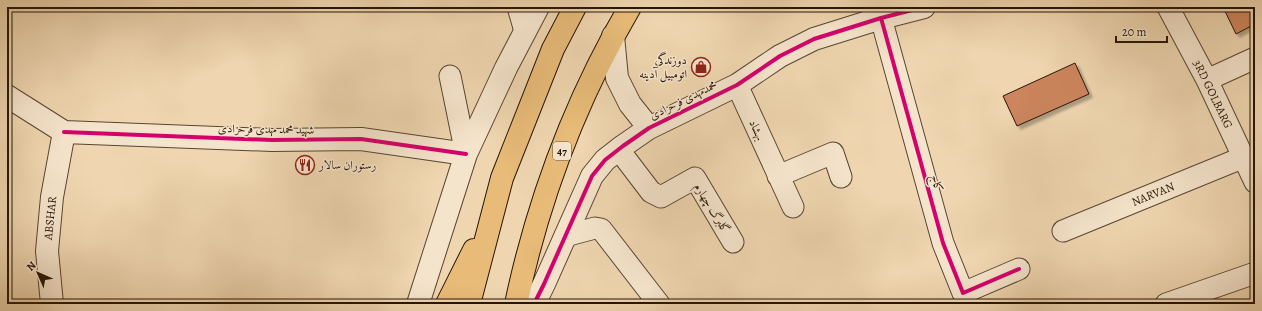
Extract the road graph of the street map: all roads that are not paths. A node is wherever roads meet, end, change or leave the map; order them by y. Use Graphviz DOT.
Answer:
graph roads {
  1 [pos="518,7"];
  2 [pos="538,7"];
  3 [pos="575,7"];
  4 [pos="630,7"];
  5 [pos="924,7"];
  6 [pos="1168,7"];
  7 [pos="881,18"];
  8 [pos="525,31"];
  9 [pos="613,36"];
  10 [pos="1255,58"];
  11 [pos="450,76"];
  12 [pos="1207,80"];
  13 [pos="737,85"];
  14 [pos="7,96"];
  15 [pos="649,128"];
  16 [pos="64,132"];
  17 [pos="619,150"];
  18 [pos="466,154"];
  19 [pos="1251,172"];
  20 [pos="778,176"];
  21 [pos="841,177"];
  22 [pos="494,207"];
  23 [pos="792,207"];
  24 [pos="1063,231"];
  25 [pos="565,236"];
  26 [pos="733,242"];
  27 [pos="1019,269"];
  28 [pos="1255,273"];
  29 [pos="52,304"];
  30 [pos="418,304"];
  31 [pos="447,304"];
  32 [pos="469,304"];
  33 [pos="516,304"];
  34 [pos="534,304"];
  35 [pos="659,304"];
  36 [pos="1166,304"];
  1 -- 8 [label="street"];
  2 -- 8 [label="street"];
  3 -- 22 [label="highway"];
  4 -- 9 [label="highway, 47"];
  5 -- 7 [label="street, محمدمهدی فرحزادی"];
  6 -- 12 [label="street, 3RD GOLBARG"];
  7 -- 13 [label="street, محمدمهدی فرحزادی"];
  7 -- 27 [label="street, کاج"];
  8 -- 18 [label="street"];
  9 -- 15 [label="street, محمدمهدی فرحزادی"];
  9 -- 33 [label="highway, 47"];
  10 -- 12 [label="street"];
  11 -- 18 [label="street"];
  12 -- 19 [label="street, 3RD GOLBARG"];
  13 -- 15 [label="street, محمدمهدی فرحزادی"];
  13 -- 20 [label="street, بهشاد"];
  14 -- 16 [label="street"];
  15 -- 17 [label="street, محمدمهدی فرحزادی"];
  16 -- 18 [label="street, شهید محمد مهدی فرحزادی"];
  16 -- 29 [label="street, ABSHAR"];
  17 -- 25 [label="street, محمدمهدی فرحزادی"];
  17 -- 26 [label="street, گلبرگ چهارم"];
  18 -- 30 [label="street"];
  19 -- 24 [label="street, NARVAN"];
  20 -- 21 [label="street"];
  20 -- 23 [label="street, بهشاد"];
  22 -- 31 [label="highway"];
  22 -- 32 [label="highway"];
  25 -- 34 [label="street, محمدمهدی فرحزادی"];
  25 -- 35 [label="street"];
  28 -- 36 [label="street"];
}
